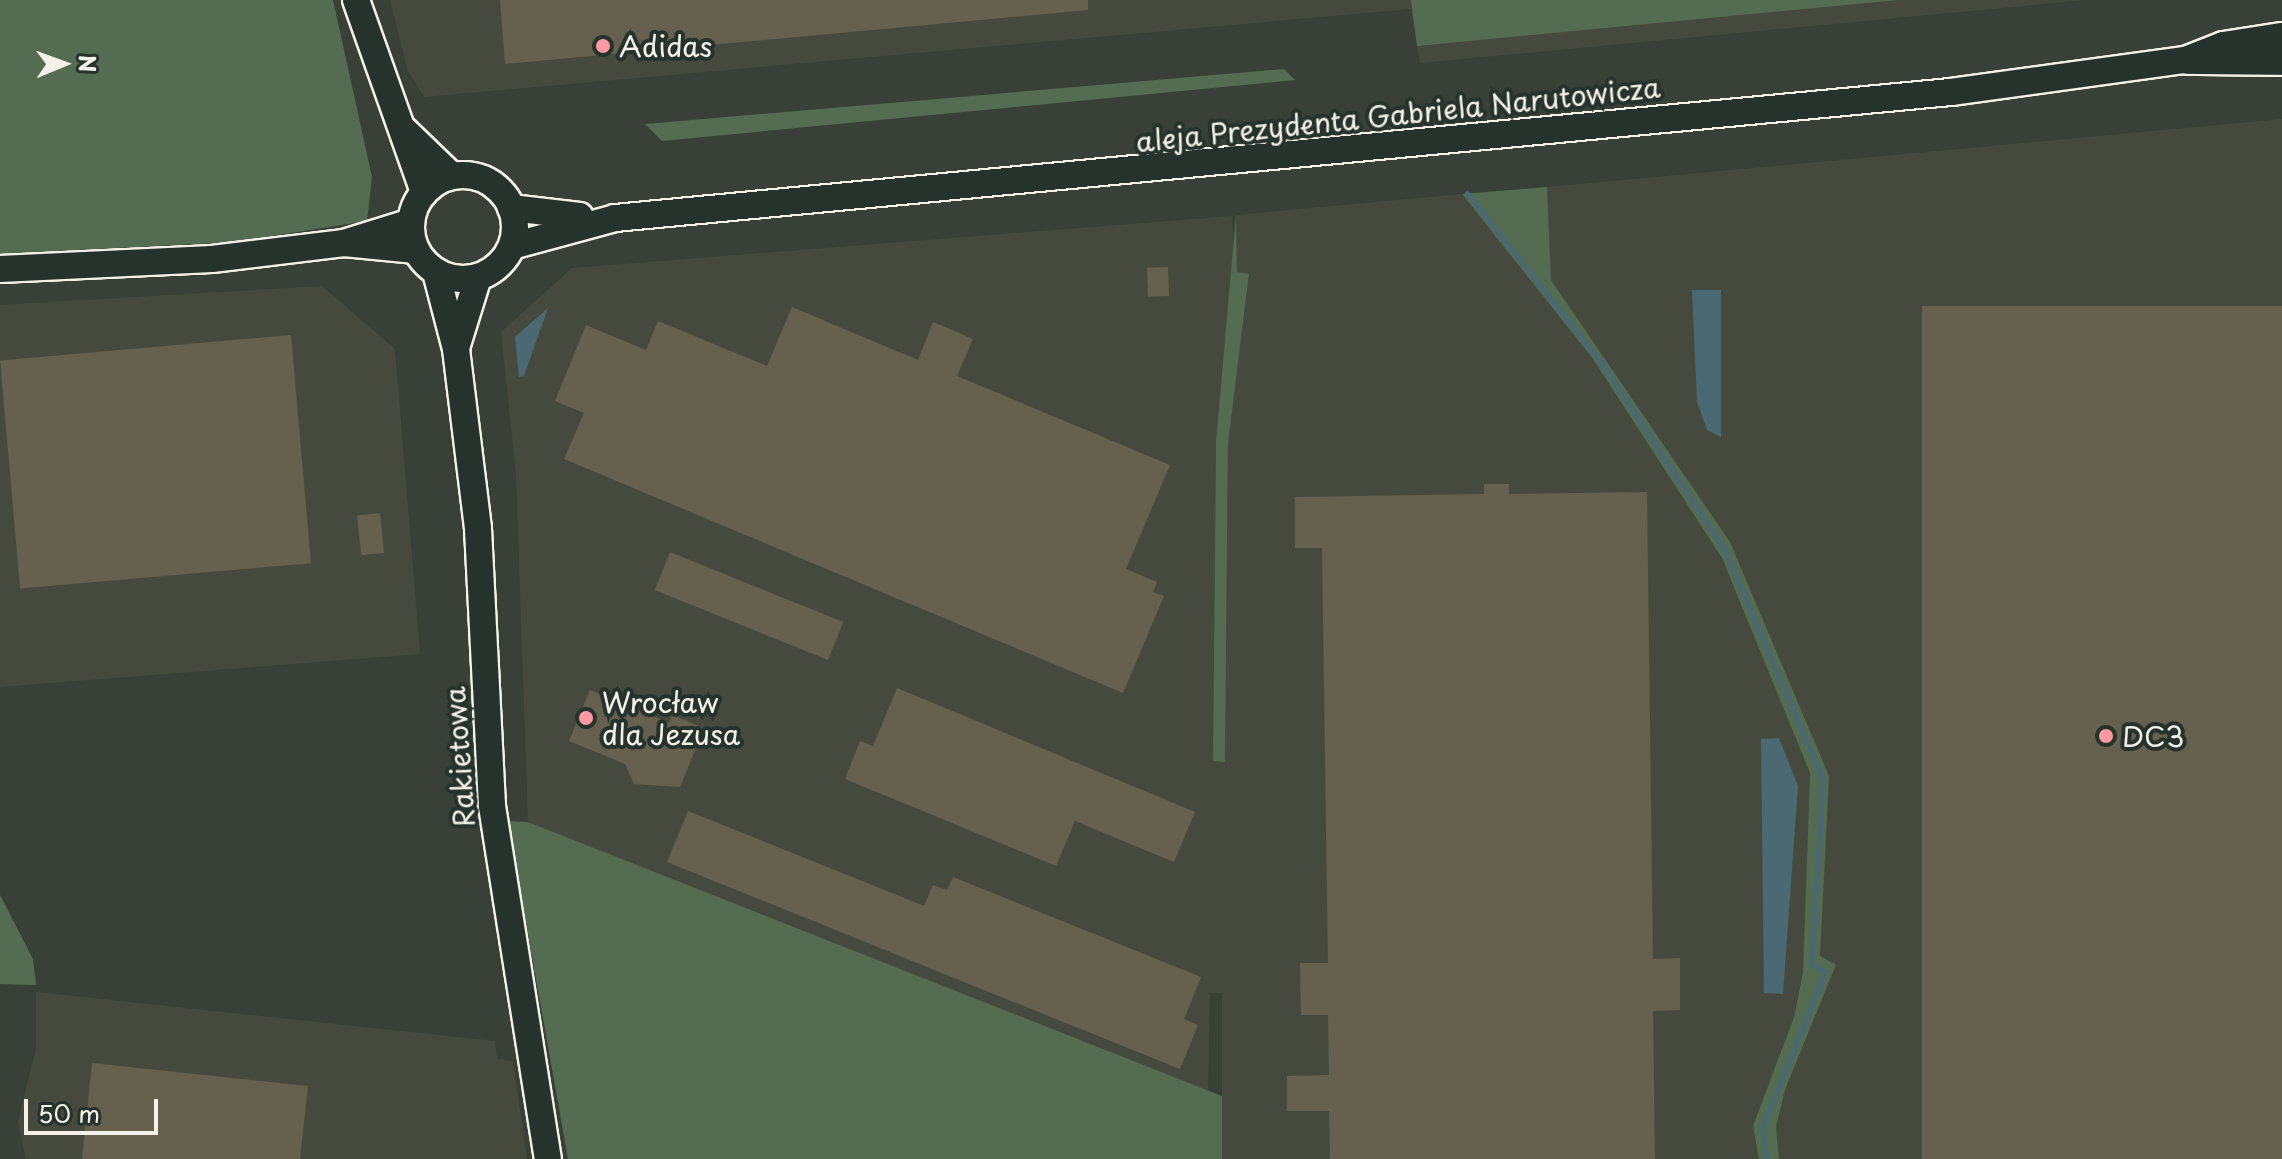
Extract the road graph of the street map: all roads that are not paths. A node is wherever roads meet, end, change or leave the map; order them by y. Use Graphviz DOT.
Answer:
graph roads {
  1 [pos="356,0"];
  2 [pos="2282,36"];
  3 [pos="2185,60"];
  4 [pos="2282,62"];
  5 [pos="402,128"];
  6 [pos="452,176"];
  7 [pos="424,192"];
  8 [pos="511,208"];
  9 [pos="615,218"];
  10 [pos="411,222"];
  11 [pos="344,243"];
  12 [pos="512,246"];
  13 [pos="416,250"];
  14 [pos="0,269"];
  15 [pos="436,272"];
  16 [pos="478,277"];
  17 [pos="456,349"];
  18 [pos="548,1159"];
  1 -- 5 [label="street"];
  2 -- 3 [label="street, aleja Prezydenta Gabriela Narutowicza"];
  3 -- 4 [label="street, aleja Prezydenta Gabriela Narutowicza"];
  3 -- 9 [label="street, aleja Prezydenta Gabriela Narutowicza"];
  5 -- 6 [label="street"];
  5 -- 7 [label="street"];
  6 -- 7 [label="street"];
  6 -- 8 [label="street"];
  7 -- 10 [label="street"];
  8 -- 9 [label="street, aleja Prezydenta Gabriela Narutowicza"];
  8 -- 12 [label="street"];
  9 -- 12 [label="street, aleja Prezydenta Gabriela Narutowicza"];
  10 -- 11 [label="street"];
  10 -- 13 [label="street"];
  11 -- 13 [label="street"];
  11 -- 14 [label="street"];
  12 -- 16 [label="street"];
  13 -- 15 [label="street"];
  15 -- 16 [label="street"];
  15 -- 17 [label="street, Rakietowa"];
  16 -- 17 [label="street, Rakietowa"];
  17 -- 18 [label="street, Rakietowa"];
}
